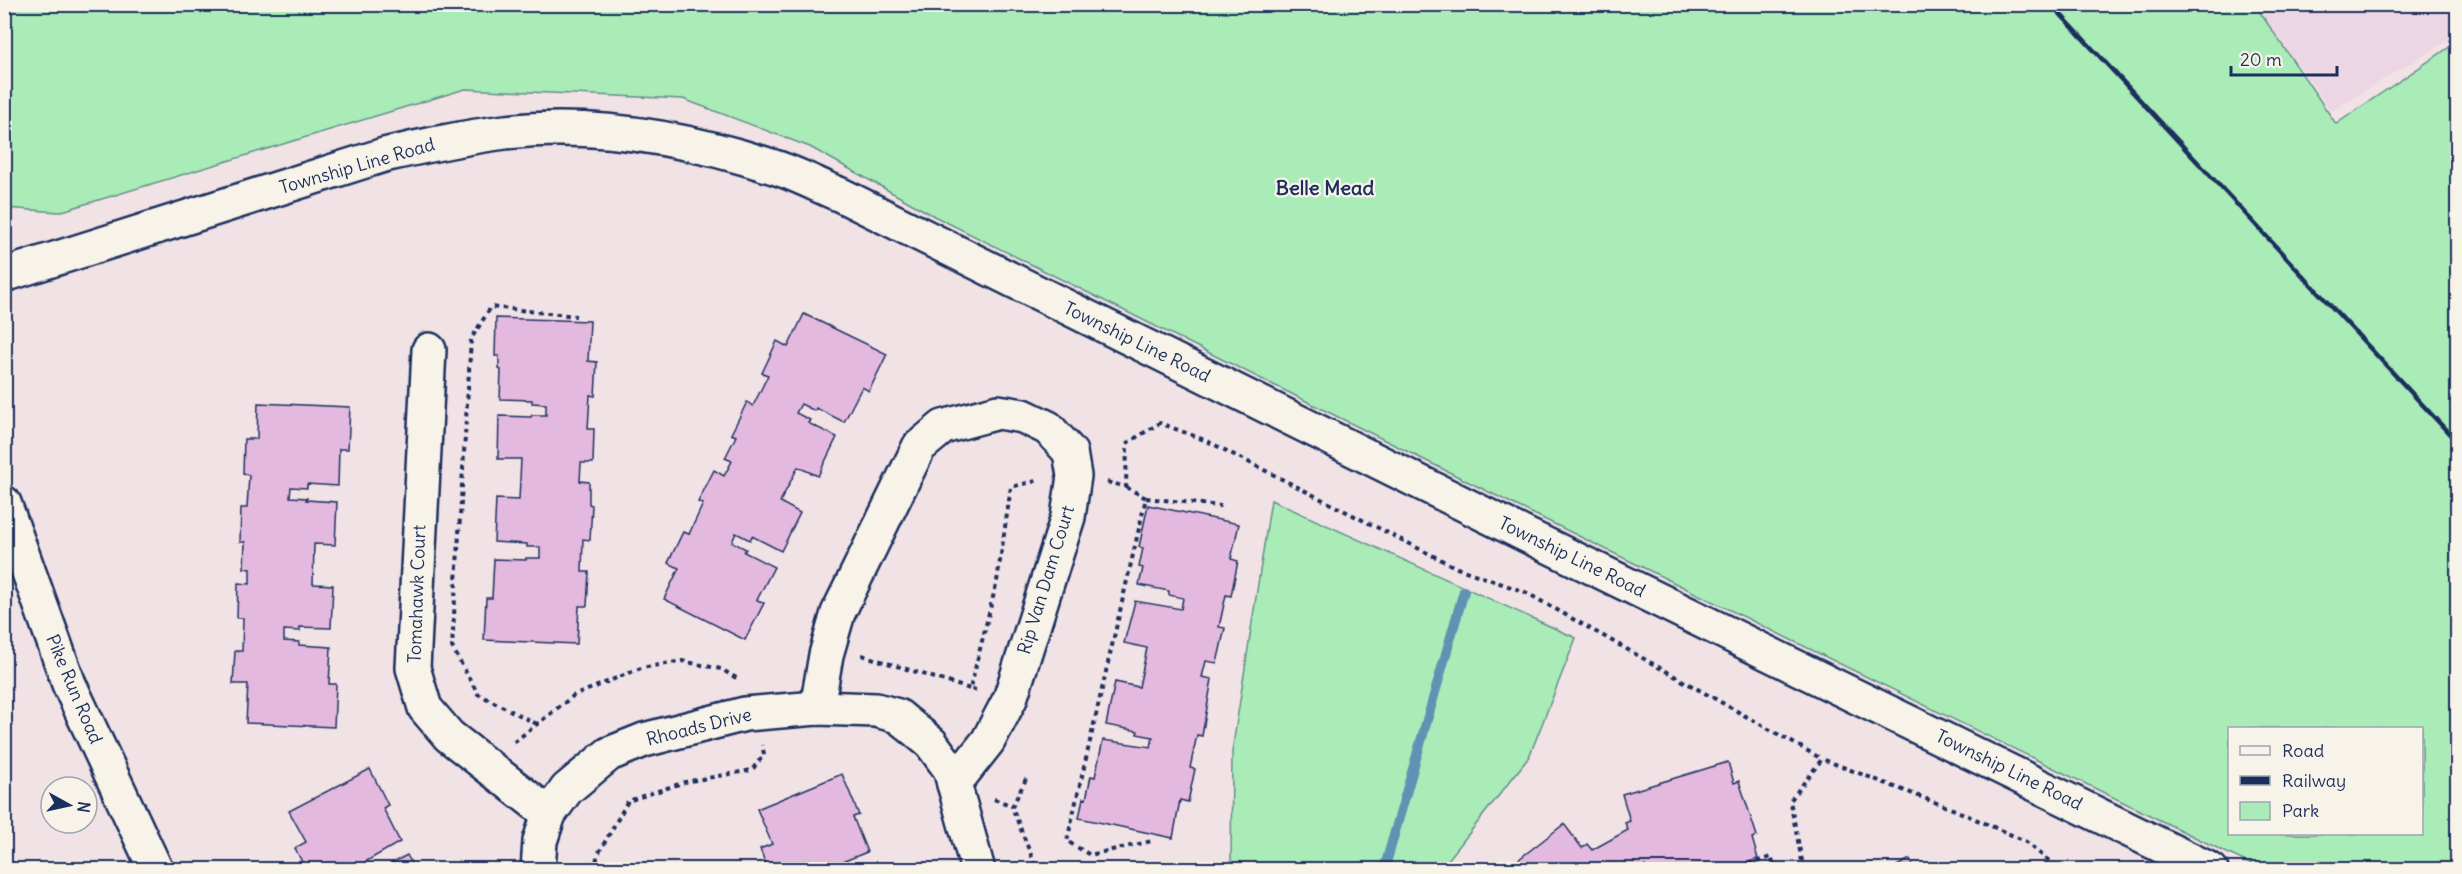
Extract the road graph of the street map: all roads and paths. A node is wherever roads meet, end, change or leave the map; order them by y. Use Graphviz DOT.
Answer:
graph roads {
  1 [pos="4,275"];
  2 [pos="576,316"];
  3 [pos="429,350"];
  4 [pos="1074,476"];
  5 [pos="1126,487"];
  6 [pos="1146,498"];
  7 [pos="4,503"];
  8 [pos="1221,506"];
  9 [pos="829,644"];
  10 [pos="740,680"];
  11 [pos="970,689"];
  12 [pos="1010,699"];
  13 [pos="817,708"];
  14 [pos="537,724"];
  15 [pos="760,737"];
  16 [pos="1821,759"];
  17 [pos="492,770"];
  18 [pos="1026,778"];
  19 [pos="954,784"];
  20 [pos="549,814"];
  21 [pos="1152,841"];
  22 [pos="156,870"];
  23 [pos="538,870"];
  24 [pos="596,870"];
  25 [pos="978,870"];
  26 [pos="1037,870"];
  27 [pos="1731,870"];
  28 [pos="1776,870"];
  29 [pos="1800,870"];
  30 [pos="2060,870"];
  31 [pos="2211,870"];
  1 -- 31 [label="street, Township Line Road"];
  2 -- 14 [label="path"];
  3 -- 17 [label="street, Tomahawk Court"];
  4 -- 5 [label="path"];
  4 -- 9 [label="street, Rip Van Dam Court"];
  4 -- 11 [label="path"];
  4 -- 12 [label="street, Rip Van Dam Court"];
  5 -- 6 [label="path"];
  5 -- 16 [label="path"];
  6 -- 8 [label="path"];
  6 -- 21 [label="path"];
  7 -- 22 [label="street, Pike Run Road"];
  9 -- 11 [label="path"];
  9 -- 13 [label="street, Rip Van Dam Court"];
  10 -- 14 [label="path"];
  11 -- 12 [label="path"];
  12 -- 19 [label="street, Rip Van Dam Court"];
  13 -- 19 [label="street, Rhoads Drive"];
  13 -- 20 [label="street, Rhoads Drive"];
  14 -- 17 [label="path"];
  15 -- 24 [label="path"];
  16 -- 29 [label="path"];
  16 -- 30 [label="path"];
  17 -- 20 [label="street, Tomahawk Court"];
  18 -- 26 [label="path"];
  19 -- 25 [label="street, Rhoads Drive"];
  20 -- 23 [label="street, Rhoads Drive"];
  27 -- 28 [label="path"];
}
